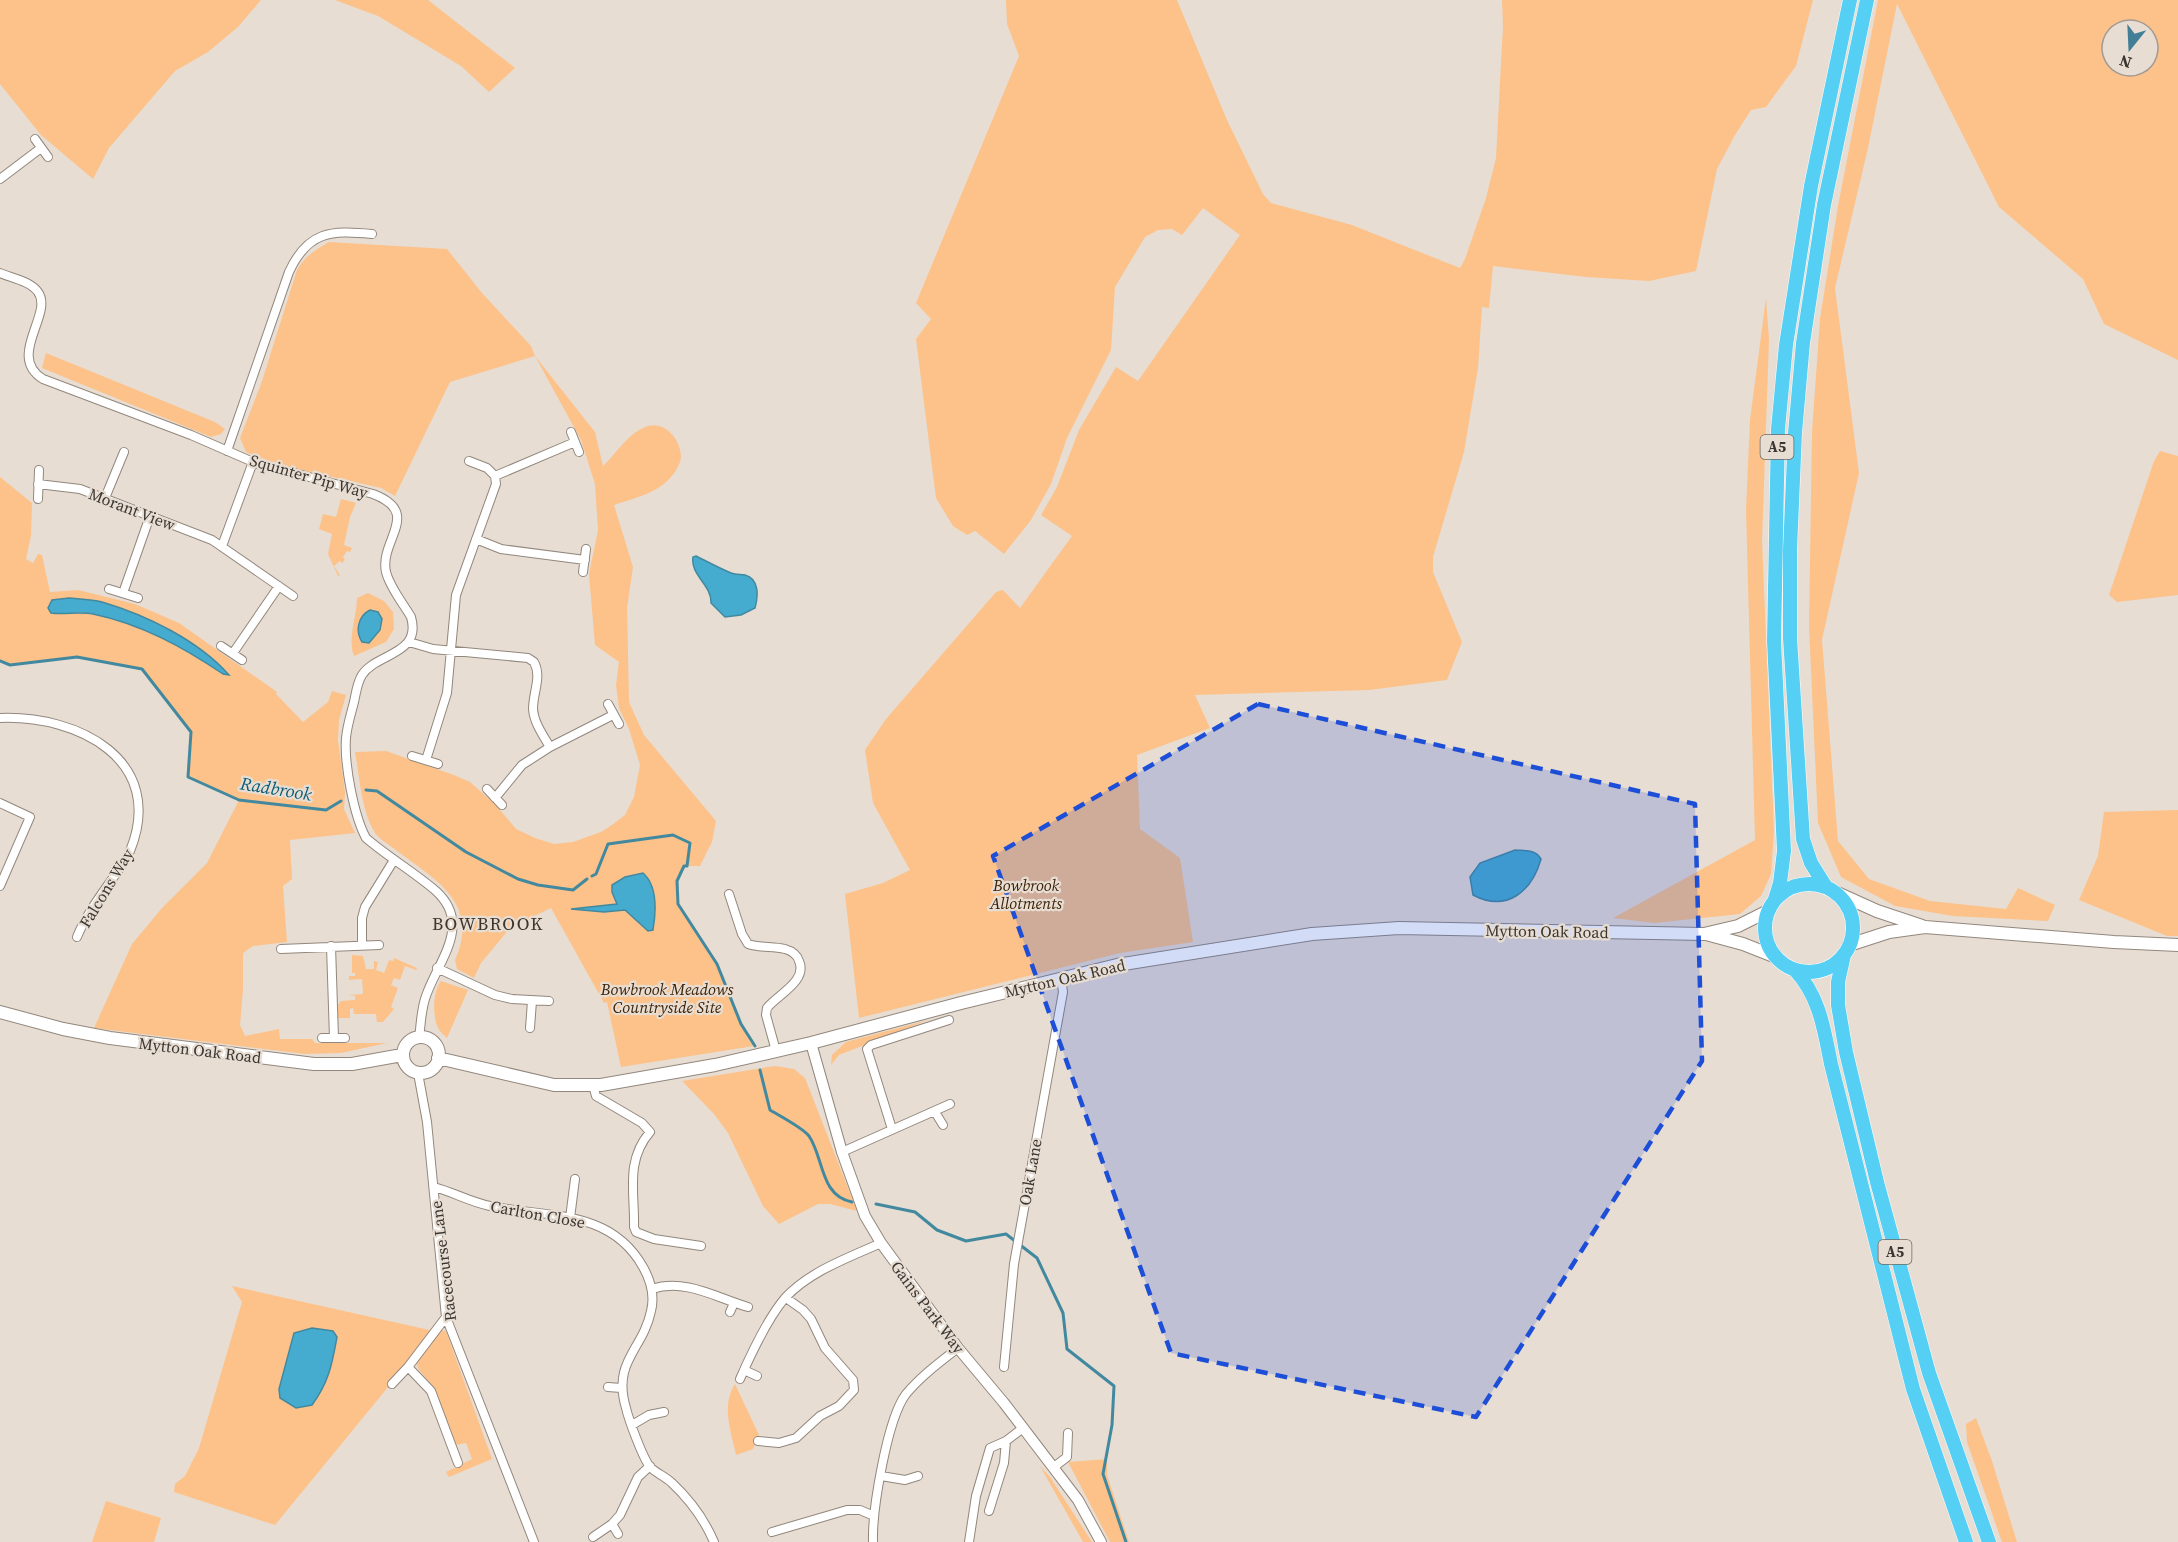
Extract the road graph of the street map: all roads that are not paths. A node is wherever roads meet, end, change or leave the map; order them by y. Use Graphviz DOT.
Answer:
graph roads {
  1 [pos="1850,0"];
  2 [pos="1868,0"];
  3 [pos="34,139"];
  4 [pos="41,148"];
  5 [pos="48,157"];
  6 [pos="0,179"];
  7 [pos="372,234"];
  8 [pos="0,273"];
  9 [pos="571,432"];
  10 [pos="575,442"];
  11 [pos="227,451"];
  12 [pos="124,452"];
  13 [pos="579,452"];
  14 [pos="253,462"];
  15 [pos="468,462"];
  16 [pos="39,470"];
  17 [pos="495,476"];
  18 [pos="38,484"];
  19 [pos="105,498"];
  20 [pos="38,499"];
  21 [pos="150,516"];
  22 [pos="476,539"];
  23 [pos="222,546"];
  24 [pos="586,549"];
  25 [pos="585,560"];
  26 [pos="583,573"];
  27 [pos="279,586"];
  28 [pos="109,589"];
  29 [pos="123,593"];
  30 [pos="293,596"];
  31 [pos="138,598"];
  32 [pos="409,642"];
  33 [pos="221,646"];
  34 [pos="452,650"];
  35 [pos="233,654"];
  36 [pos="242,660"];
  37 [pos="608,704"];
  38 [pos="613,715"];
  39 [pos="0,718"];
  40 [pos="619,724"];
  41 [pos="550,747"];
  42 [pos="412,756"];
  43 [pos="426,760"];
  44 [pos="438,764"];
  45 [pos="487,789"];
  46 [pos="495,798"];
  47 [pos="0,803"];
  48 [pos="502,805"];
  49 [pos="394,860"];
  50 [pos="0,886"];
  51 [pos="1832,890"];
  52 [pos="729,894"];
  53 [pos="1772,905"];
  54 [pos="1924,927"];
  55 [pos="1704,933"];
  56 [pos="77,937"];
  57 [pos="363,944"];
  58 [pos="380,945"];
  59 [pos="2178,945"];
  60 [pos="331,946"];
  61 [pos="281,949"];
  62 [pos="1846,950"];
  63 [pos="1776,957"];
  64 [pos="437,968"];
  65 [pos="1795,970"];
  66 [pos="1061,978"];
  67 [pos="532,1001"];
  68 [pos="549,1001"];
  69 [pos="0,1012"];
  70 [pos="949,1020"];
  71 [pos="530,1028"];
  72 [pos="322,1038"];
  73 [pos="334,1038"];
  74 [pos="345,1038"];
  75 [pos="419,1038"];
  76 [pos="811,1043"];
  77 [pos="776,1051"];
  78 [pos="402,1055"];
  79 [pos="438,1058"];
  80 [pos="418,1073"];
  81 [pos="593,1085"];
  82 [pos="950,1104"];
  83 [pos="935,1113"];
  84 [pos="943,1125"];
  85 [pos="892,1129"];
  86 [pos="842,1152"];
  87 [pos="575,1179"];
  88 [pos="434,1187"];
  89 [pos="570,1218"];
  90 [pos="881,1243"];
  91 [pos="701,1246"];
  92 [pos="652,1289"];
  93 [pos="786,1298"];
  94 [pos="734,1303"];
  95 [pos="748,1307"];
  96 [pos="730,1312"];
  97 [pos="446,1317"];
  98 [pos="958,1348"];
  99 [pos="408,1367"];
  100 [pos="1004,1367"];
  101 [pos="744,1370"];
  102 [pos="757,1376"];
  103 [pos="740,1379"];
  104 [pos="392,1384"];
  105 [pos="608,1387"];
  106 [pos="621,1388"];
  107 [pos="664,1412"];
  108 [pos="632,1425"];
  109 [pos="1023,1428"];
  110 [pos="1068,1433"];
  111 [pos="758,1441"];
  112 [pos="1006,1441"];
  113 [pos="458,1463"];
  114 [pos="650,1466"];
  115 [pos="1054,1467"];
  116 [pos="881,1476"];
  117 [pos="918,1476"];
  118 [pos="905,1480"];
  119 [pos="904,1490"];
  120 [pos="989,1511"];
  121 [pos="874,1516"];
  122 [pos="612,1524"];
  123 [pos="772,1532"];
  124 [pos="618,1534"];
  125 [pos="592,1537"];
  126 [pos="534,1542"];
  127 [pos="714,1542"];
  128 [pos="873,1542"];
  129 [pos="969,1542"];
  130 [pos="1101,1542"];
  131 [pos="1966,1542"];
  132 [pos="1989,1542"];
  1 -- 53 [label="highway, A5"];
  2 -- 51 [label="highway, A5"];
  3 -- 4 [label="street"];
  4 -- 5 [label="street"];
  4 -- 6 [label="street"];
  7 -- 11 [label="street"];
  8 -- 11 [label="street, Squinter Pip Way"];
  9 -- 10 [label="street"];
  10 -- 13 [label="street"];
  10 -- 17 [label="street"];
  11 -- 14 [label="street, Squinter Pip Way"];
  12 -- 19 [label="street"];
  14 -- 23 [label="street"];
  14 -- 32 [label="street, Squinter Pip Way"];
  15 -- 17 [label="street"];
  16 -- 18 [label="street"];
  17 -- 22 [label="street"];
  18 -- 19 [label="street, Morant View"];
  18 -- 20 [label="street"];
  19 -- 21 [label="street, Morant View"];
  21 -- 23 [label="street, Morant View"];
  21 -- 29 [label="street"];
  22 -- 25 [label="street"];
  22 -- 34 [label="street"];
  23 -- 27 [label="street, Morant View"];
  24 -- 25 [label="street"];
  25 -- 26 [label="street"];
  27 -- 30 [label="street, Morant View"];
  27 -- 35 [label="street"];
  28 -- 29 [label="street"];
  29 -- 31 [label="street"];
  32 -- 34 [label="street"];
  32 -- 49 [label="street"];
  33 -- 35 [label="street"];
  34 -- 41 [label="street"];
  34 -- 43 [label="street"];
  35 -- 36 [label="street"];
  37 -- 38 [label="street"];
  38 -- 40 [label="street"];
  38 -- 41 [label="street"];
  39 -- 56 [label="street, Falcons Way"];
  41 -- 46 [label="street"];
  42 -- 43 [label="street"];
  43 -- 44 [label="street"];
  45 -- 46 [label="street"];
  46 -- 48 [label="street"];
  47 -- 50 [label="street"];
  49 -- 57 [label="street"];
  49 -- 64 [label="street"];
  51 -- 53 [label="highway"];
  51 -- 54 [label="main road"];
  51 -- 62 [label="highway"];
  52 -- 77 [label="street"];
  53 -- 55 [label="main road, Mytton Oak Road"];
  53 -- 63 [label="highway"];
  54 -- 59 [label="main road"];
  54 -- 62 [label="main road"];
  55 -- 63 [label="main road, Mytton Oak Road"];
  55 -- 66 [label="main road, Mytton Oak Road"];
  57 -- 58 [label="street"];
  57 -- 60 [label="street"];
  60 -- 61 [label="street"];
  60 -- 73 [label="street"];
  62 -- 65 [label="highway"];
  62 -- 132 [label="highway, A5"];
  63 -- 65 [label="highway"];
  64 -- 67 [label="street"];
  64 -- 75 [label="street"];
  65 -- 131 [label="highway, A5"];
  66 -- 76 [label="main road, Mytton Oak Road"];
  66 -- 100 [label="street, Oak Lane"];
  67 -- 68 [label="street"];
  67 -- 71 [label="street"];
  69 -- 78 [label="main road, Mytton Oak Road"];
  70 -- 85 [label="street"];
  72 -- 73 [label="street"];
  73 -- 74 [label="street"];
  75 -- 78 [label="main road"];
  75 -- 79 [label="main road"];
  76 -- 77 [label="main road, Mytton Oak Road"];
  76 -- 86 [label="street, Gains Park Way"];
  77 -- 81 [label="main road, Mytton Oak Road"];
  78 -- 80 [label="main road"];
  79 -- 80 [label="main road"];
  79 -- 81 [label="main road, Mytton Oak Road"];
  80 -- 88 [label="street, Racecourse Lane"];
  81 -- 91 [label="street"];
  82 -- 83 [label="street"];
  83 -- 84 [label="street"];
  83 -- 85 [label="street"];
  85 -- 86 [label="street"];
  86 -- 90 [label="street, Gains Park Way"];
  87 -- 89 [label="street"];
  88 -- 89 [label="street, Carlton Close"];
  88 -- 97 [label="street, Racecourse Lane"];
  89 -- 92 [label="street, Carlton Close"];
  90 -- 93 [label="street"];
  90 -- 98 [label="street, Gains Park Way"];
  92 -- 94 [label="street"];
  92 -- 106 [label="street"];
  93 -- 101 [label="street"];
  93 -- 111 [label="street"];
  94 -- 95 [label="street"];
  94 -- 96 [label="street"];
  97 -- 99 [label="street"];
  97 -- 126 [label="street, Racecourse Lane"];
  98 -- 109 [label="street, Gains Park Way"];
  98 -- 116 [label="street"];
  99 -- 104 [label="street"];
  99 -- 113 [label="street"];
  101 -- 102 [label="street"];
  101 -- 103 [label="street"];
  105 -- 106 [label="street"];
  106 -- 108 [label="street"];
  107 -- 108 [label="street"];
  108 -- 114 [label="street"];
  109 -- 112 [label="street"];
  109 -- 115 [label="street, Gains Park Way"];
  110 -- 115 [label="street"];
  112 -- 120 [label="street"];
  112 -- 129 [label="street"];
  114 -- 122 [label="street"];
  114 -- 127 [label="street"];
  115 -- 130 [label="street, Gains Park Way"];
  116 -- 118 [label="street"];
  116 -- 121 [label="street"];
  117 -- 118 [label="street"];
  118 -- 119 [label="street"];
  121 -- 123 [label="street"];
  121 -- 128 [label="street"];
  122 -- 124 [label="street"];
  122 -- 125 [label="street"];
}
